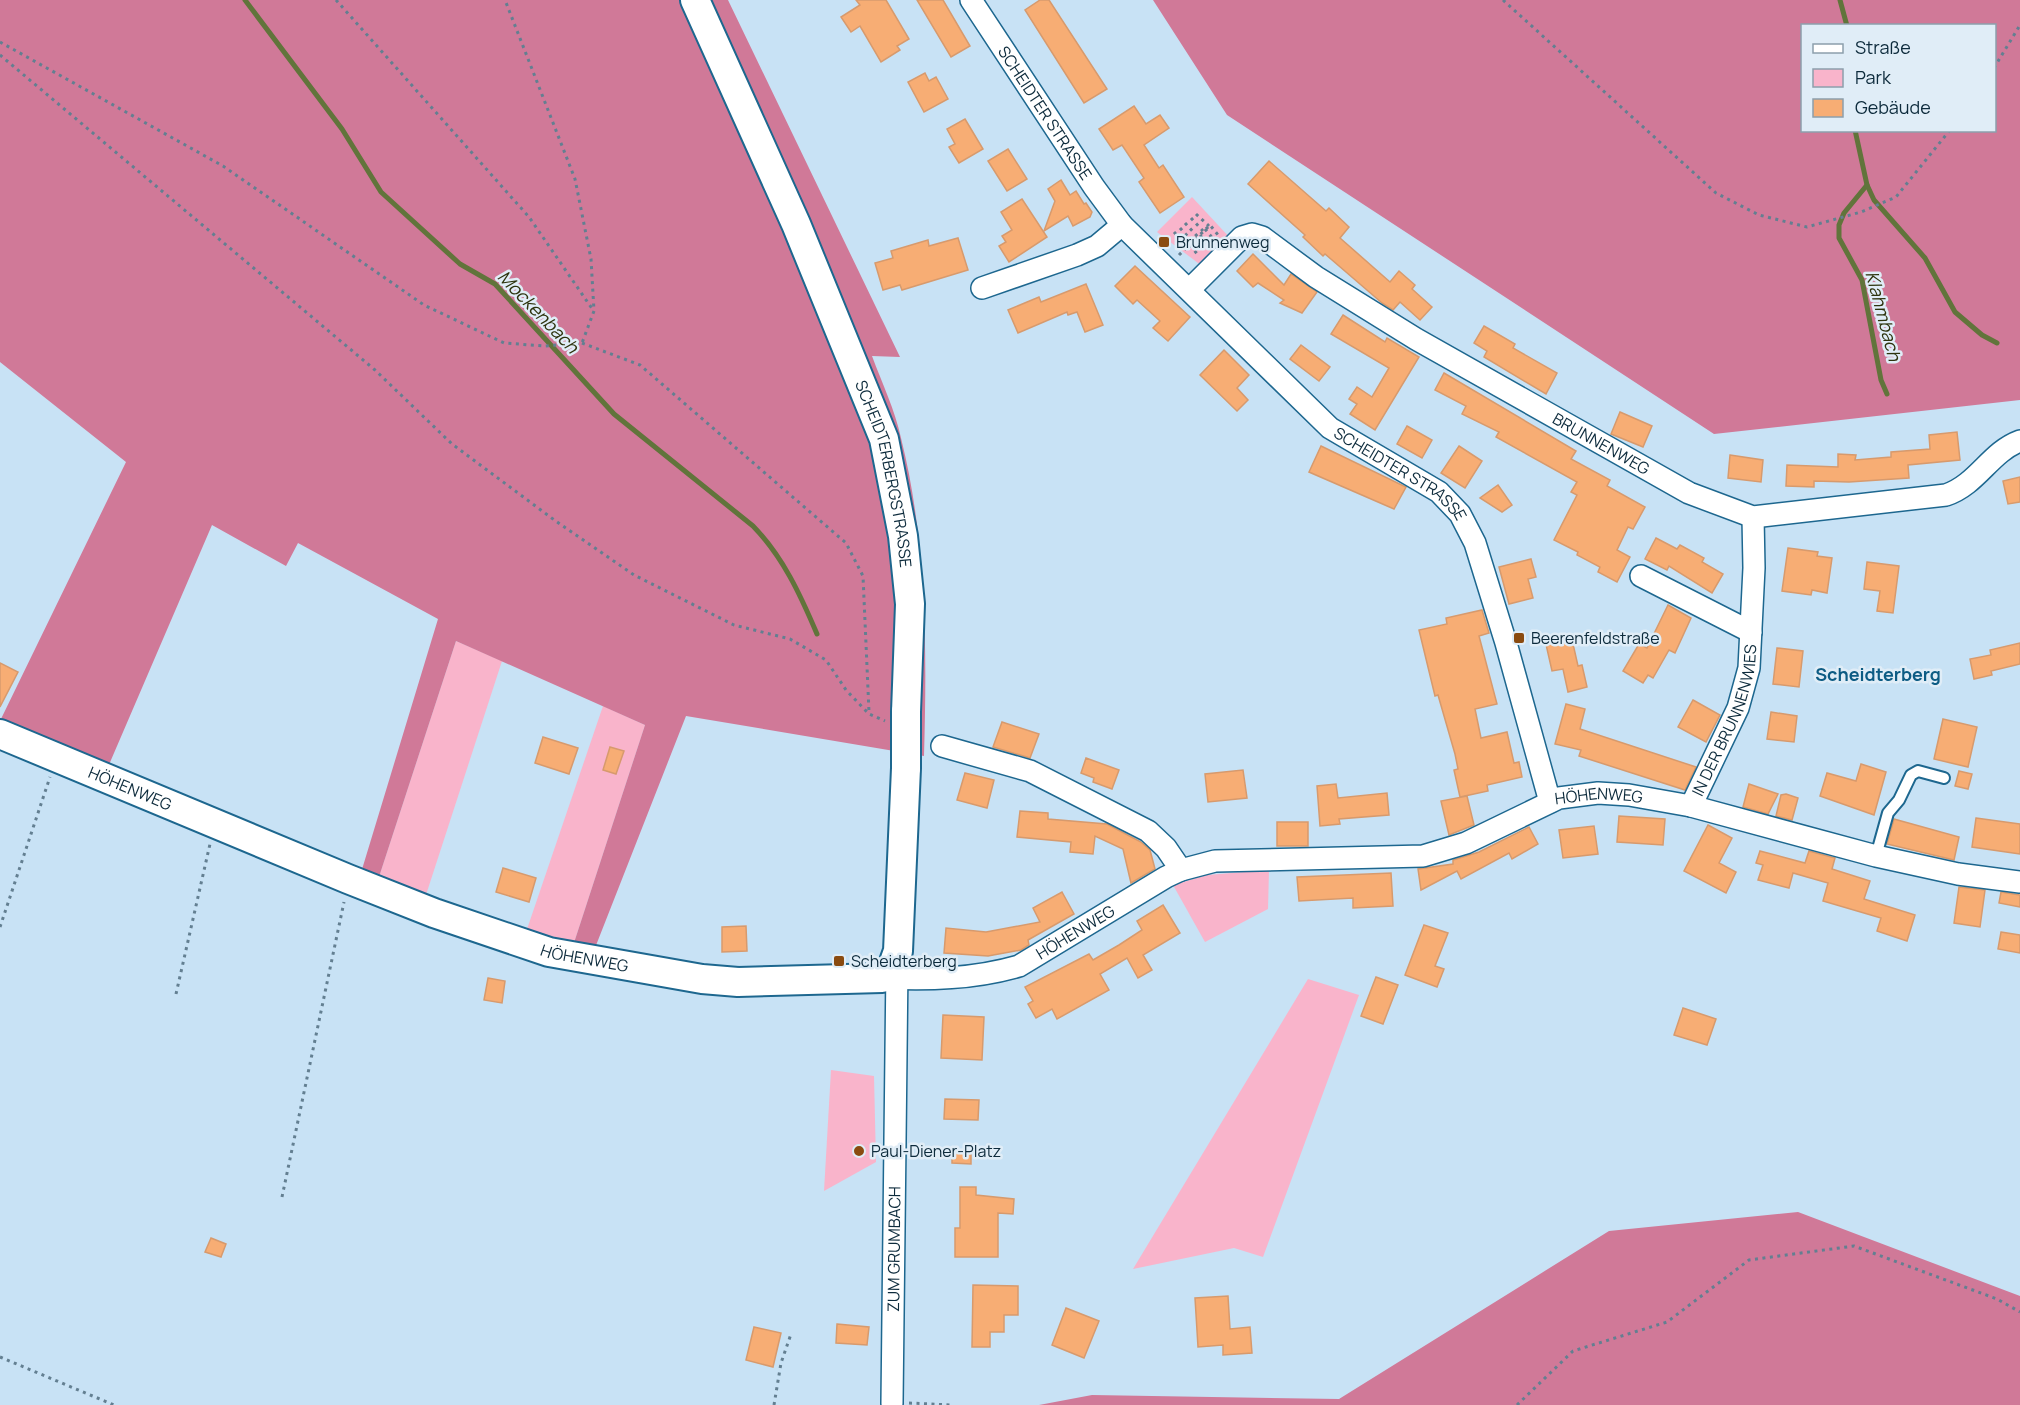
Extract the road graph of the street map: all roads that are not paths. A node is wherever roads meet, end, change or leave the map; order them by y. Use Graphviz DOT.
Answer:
graph roads {
  1 [pos="694,0"];
  2 [pos="971,0"];
  3 [pos="1122,225"];
  4 [pos="982,288"];
  5 [pos="1190,289"];
  6 [pos="2020,441"];
  7 [pos="1753,517"];
  8 [pos="1641,576"];
  9 [pos="1751,632"];
  10 [pos="0,735"];
  11 [pos="942,746"];
  12 [pos="1944,778"];
  13 [pos="1550,802"];
  14 [pos="1691,806"];
  15 [pos="1876,856"];
  16 [pos="1181,870"];
  17 [pos="2020,882"];
  18 [pos="892,969"];
  19 [pos="892,1403"];
  1 -- 18 [label="street, SCHEIDTERBERGSTRASSE, bridge"];
  2 -- 3 [label="street, SCHEIDTER STRASSE"];
  3 -- 4 [label="street"];
  3 -- 5 [label="street, SCHEIDTER STRASSE"];
  5 -- 7 [label="street, BRUNNENWEG"];
  5 -- 13 [label="street, SCHEIDTER STRASSE"];
  6 -- 7 [label="street, BRUNNENWEG"];
  7 -- 9 [label="street, IN DER BRUNNENWIES"];
  8 -- 9 [label="street, IN DER BRUNNENWIES"];
  9 -- 14 [label="street, IN DER BRUNNENWIES"];
  10 -- 18 [label="street, HÖHENWEG"];
  11 -- 16 [label="street"];
  12 -- 15 [label="lane"];
  13 -- 14 [label="street, HÖHENWEG"];
  13 -- 16 [label="street, HÖHENWEG"];
  14 -- 15 [label="street, HÖHENWEG"];
  15 -- 17 [label="street, HÖHENWEG"];
  16 -- 18 [label="street, HÖHENWEG"];
  18 -- 19 [label="street, ZUM GRUMBACH"];
}
